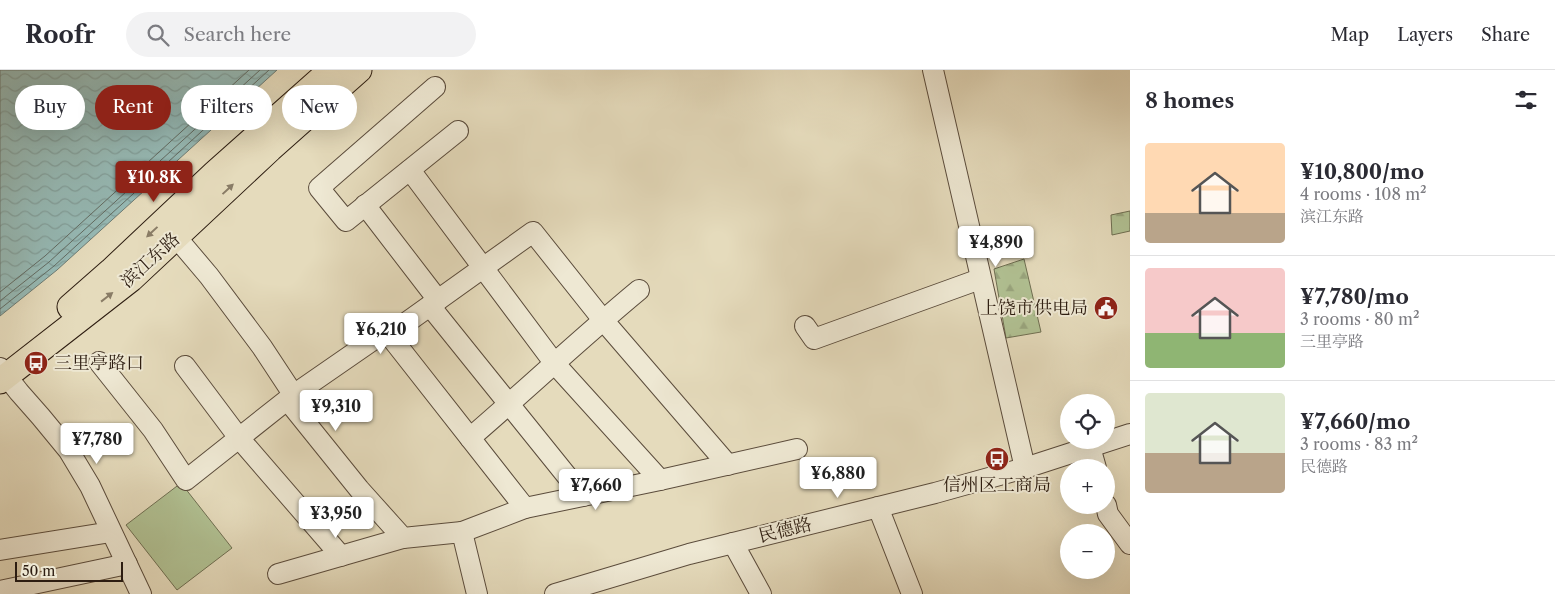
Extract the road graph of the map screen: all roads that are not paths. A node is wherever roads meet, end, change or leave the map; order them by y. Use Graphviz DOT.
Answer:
graph roads {
  1 [pos="331,70"];
  2 [pos="359,70"];
  3 [pos="933,70"];
  4 [pos="435,87"];
  5 [pos="458,130"];
  6 [pos="410,170"];
  7 [pos="365,206"];
  8 [pos="176,237"];
  9 [pos="483,267"];
  10 [pos="980,279"];
  11 [pos="639,290"];
  12 [pos="434,303"];
  13 [pos="603,320"];
  14 [pos="805,326"];
  15 [pos="389,335"];
  16 [pos="99,362"];
  17 [pos="556,364"];
  18 [pos="185,366"];
  19 [pos="2,373"];
  20 [pos="292,396"];
  21 [pos="509,404"];
  22 [pos="1130,434"];
  23 [pos="239,438"];
  24 [pos="470,438"];
  25 [pos="1115,439"];
  26 [pos="797,449"];
  27 [pos="1084,449"];
  28 [pos="728,465"];
  29 [pos="1024,468"];
  30 [pos="660,480"];
  31 [pos="583,496"];
  32 [pos="878,507"];
  33 [pos="525,508"];
  34 [pos="1108,514"];
  35 [pos="111,532"];
  36 [pos="462,532"];
  37 [pos="403,538"];
  38 [pos="733,543"];
  39 [pos="1130,544"];
  40 [pos="0,550"];
  41 [pos="341,556"];
  42 [pos="127,564"];
  43 [pos="278,574"];
  44 [pos="0,590"];
  45 [pos="141,594"];
  46 [pos="477,594"];
  47 [pos="555,594"];
  48 [pos="761,594"];
  49 [pos="912,594"];
  1 -- 19 [label="main road, 滨江东路, one-way"];
  8 -- 2 [label="main road, 滨江东路, one-way"];
  3 -- 10 [label="street"];
  4 -- 7 [label="street"];
  5 -- 6 [label="street"];
  6 -- 7 [label="street"];
  6 -- 9 [label="street"];
  7 -- 12 [label="street"];
  19 -- 8 [label="main road, 滨江东路, one-way"];
  8 -- 20 [label="street"];
  9 -- 12 [label="street"];
  9 -- 13 [label="street"];
  9 -- 17 [label="street"];
  10 -- 14 [label="street"];
  10 -- 29 [label="street"];
  11 -- 13 [label="street"];
  12 -- 15 [label="street"];
  12 -- 21 [label="street"];
  13 -- 17 [label="street"];
  13 -- 28 [label="street"];
  15 -- 20 [label="street"];
  15 -- 24 [label="street"];
  16 -- 23 [label="street"];
  17 -- 21 [label="street"];
  17 -- 30 [label="street"];
  18 -- 23 [label="street"];
  19 -- 35 [label="street"];
  20 -- 23 [label="street"];
  20 -- 37 [label="street"];
  21 -- 24 [label="street"];
  21 -- 31 [label="street"];
  22 -- 25 [label="street, 民德路"];
  23 -- 41 [label="street"];
  24 -- 33 [label="street"];
  26 -- 28 [label="street"];
  27 -- 29 [label="street, 民德路"];
  28 -- 30 [label="street"];
  29 -- 32 [label="street, 民德路"];
  30 -- 31 [label="street"];
  31 -- 33 [label="street"];
  32 -- 38 [label="street, 民德路"];
  32 -- 49 [label="street"];
  33 -- 36 [label="street"];
  34 -- 39 [label="street"];
  35 -- 40 [label="street"];
  35 -- 42 [label="street"];
  36 -- 37 [label="street"];
  36 -- 46 [label="street"];
  37 -- 41 [label="street"];
  38 -- 47 [label="street, 民德路"];
  38 -- 48 [label="street"];
  41 -- 43 [label="street"];
  42 -- 44 [label="street"];
  42 -- 45 [label="street"];
}
